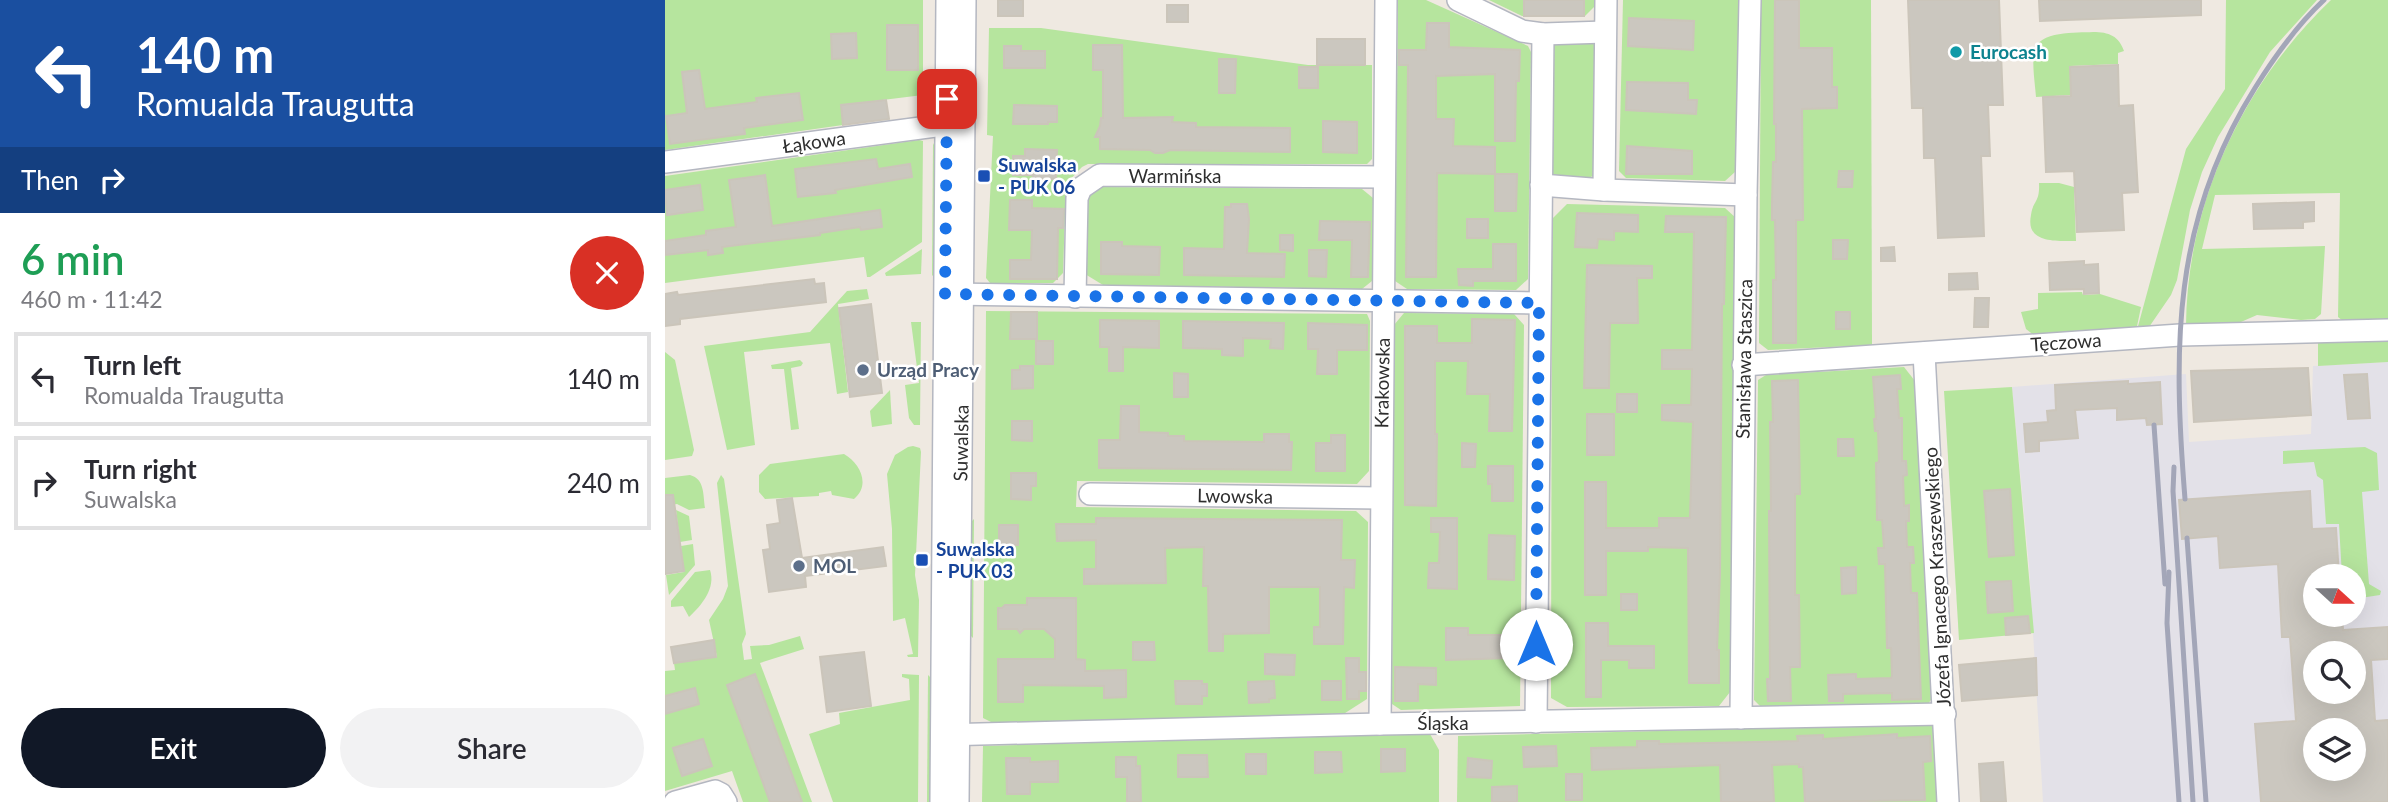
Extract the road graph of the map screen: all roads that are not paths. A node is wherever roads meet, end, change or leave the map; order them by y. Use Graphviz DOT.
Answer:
graph roads {
  1 [pos="947,0"];
  2 [pos="965,0"];
  3 [pos="1386,0"];
  4 [pos="1458,0"];
  5 [pos="1606,0"];
  6 [pos="1750,0"];
  7 [pos="1605,33"];
  8 [pos="1543,34"];
  9 [pos="955,123"];
  10 [pos="665,162"];
  11 [pos="1383,177"];
  12 [pos="1541,185"];
  13 [pos="1604,190"];
  14 [pos="1746,195"];
  15 [pos="954,294"];
  16 [pos="1075,297"];
  17 [pos="1383,302"];
  18 [pos="1539,303"];
  19 [pos="2388,330"];
  20 [pos="1924,353"];
  21 [pos="1744,365"];
  22 [pos="1090,494"];
  23 [pos="1380,498"];
  24 [pos="1945,714"];
  25 [pos="1741,718"];
  26 [pos="1536,722"];
  27 [pos="1380,724"];
  28 [pos="950,735"];
  29 [pos="675,802"];
  30 [pos="726,802"];
  31 [pos="941,802"];
  32 [pos="958,802"];
  33 [pos="1948,802"];
  1 -- 9 [label="street, Suwalska"];
  2 -- 9 [label="street, Suwalska"];
  3 -- 11 [label="street, Krakowska"];
  4 -- 8 [label="street"];
  5 -- 7 [label="street"];
  6 -- 14 [label="street, Stanisława Staszica"];
  7 -- 8 [label="street"];
  7 -- 13 [label="street"];
  8 -- 12 [label="street"];
  9 -- 10 [label="street, Łąkowa"];
  9 -- 15 [label="street, Suwalska"];
  11 -- 16 [label="street, Warmińska"];
  11 -- 17 [label="street, Krakowska"];
  12 -- 13 [label="street"];
  12 -- 18 [label="street"];
  13 -- 14 [label="street"];
  14 -- 21 [label="street, Stanisława Staszica"];
  15 -- 16 [label="street"];
  15 -- 28 [label="street, Suwalska"];
  16 -- 17 [label="street"];
  17 -- 18 [label="street"];
  17 -- 23 [label="street, Krakowska"];
  18 -- 26 [label="street"];
  19 -- 20 [label="street, Tęczowa"];
  20 -- 21 [label="street, Tęczowa"];
  20 -- 24 [label="street, Józefa Ignacego Kraszewskiego"];
  21 -- 25 [label="street, Stanisława Staszica"];
  22 -- 23 [label="street, Lwowska"];
  23 -- 27 [label="street, Krakowska"];
  24 -- 25 [label="street, Śląska"];
  24 -- 33 [label="street, Józefa Ignacego Kraszewskiego"];
  25 -- 26 [label="street, Śląska"];
  26 -- 27 [label="street, Śląska"];
  27 -- 28 [label="street, Śląska"];
  28 -- 31 [label="street, Suwalska"];
  28 -- 32 [label="street, Suwalska"];
  29 -- 30 [label="street"];
}
